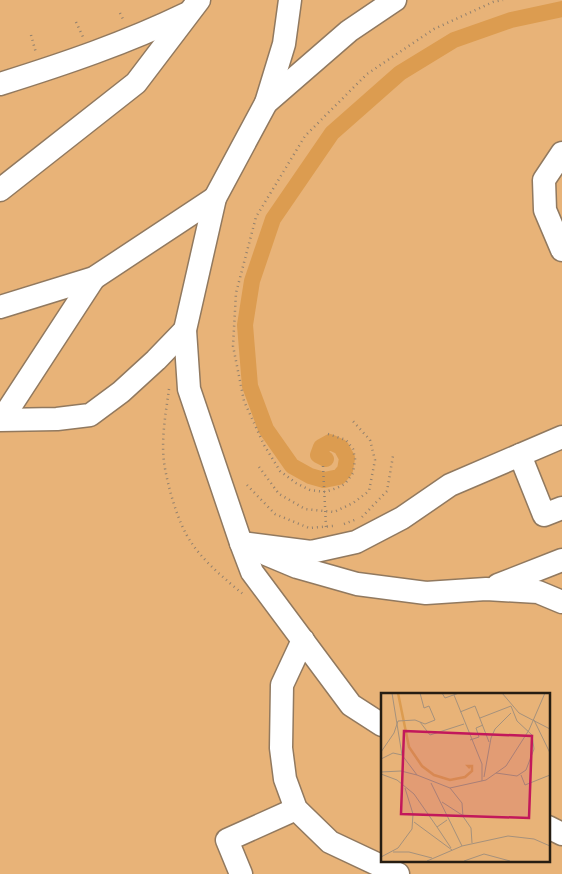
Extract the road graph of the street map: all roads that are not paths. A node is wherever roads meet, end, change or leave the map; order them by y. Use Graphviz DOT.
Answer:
graph roads {
  1 [pos="290,0"];
  2 [pos="395,0"];
  3 [pos="194,6"];
  4 [pos="0,84"];
  5 [pos="266,103"];
  6 [pos="562,153"];
  7 [pos="0,190"];
  8 [pos="215,198"];
  9 [pos="562,250"];
  10 [pos="94,278"];
  11 [pos="0,307"];
  12 [pos="185,330"];
  13 [pos="0,419"];
  14 [pos="562,438"];
  15 [pos="520,455"];
  16 [pos="562,508"];
  17 [pos="241,544"];
  18 [pos="562,560"];
  19 [pos="486,589"];
  20 [pos="562,602"];
  21 [pos="303,640"];
  22 [pos="381,724"];
  23 [pos="296,808"];
  24 [pos="550,828"];
  25 [pos="562,834"];
  26 [pos="241,874"];
  27 [pos="398,874"];
  1 -- 5 [label="lane"];
  2 -- 5 [label="lane"];
  3 -- 4 [label="lane"];
  3 -- 7 [label="lane"];
  5 -- 8 [label="lane"];
  6 -- 9 [label="lane"];
  8 -- 10 [label="lane"];
  8 -- 12 [label="lane"];
  10 -- 11 [label="lane"];
  10 -- 13 [label="lane"];
  12 -- 13 [label="lane"];
  12 -- 17 [label="lane"];
  14 -- 15 [label="lane"];
  15 -- 16 [label="lane"];
  15 -- 17 [label="lane"];
  17 -- 19 [label="lane"];
  17 -- 21 [label="lane"];
  18 -- 19 [label="lane"];
  19 -- 20 [label="lane"];
  21 -- 22 [label="lane"];
  21 -- 23 [label="lane"];
  23 -- 26 [label="lane"];
  23 -- 27 [label="lane"];
  24 -- 25 [label="lane"];
}
